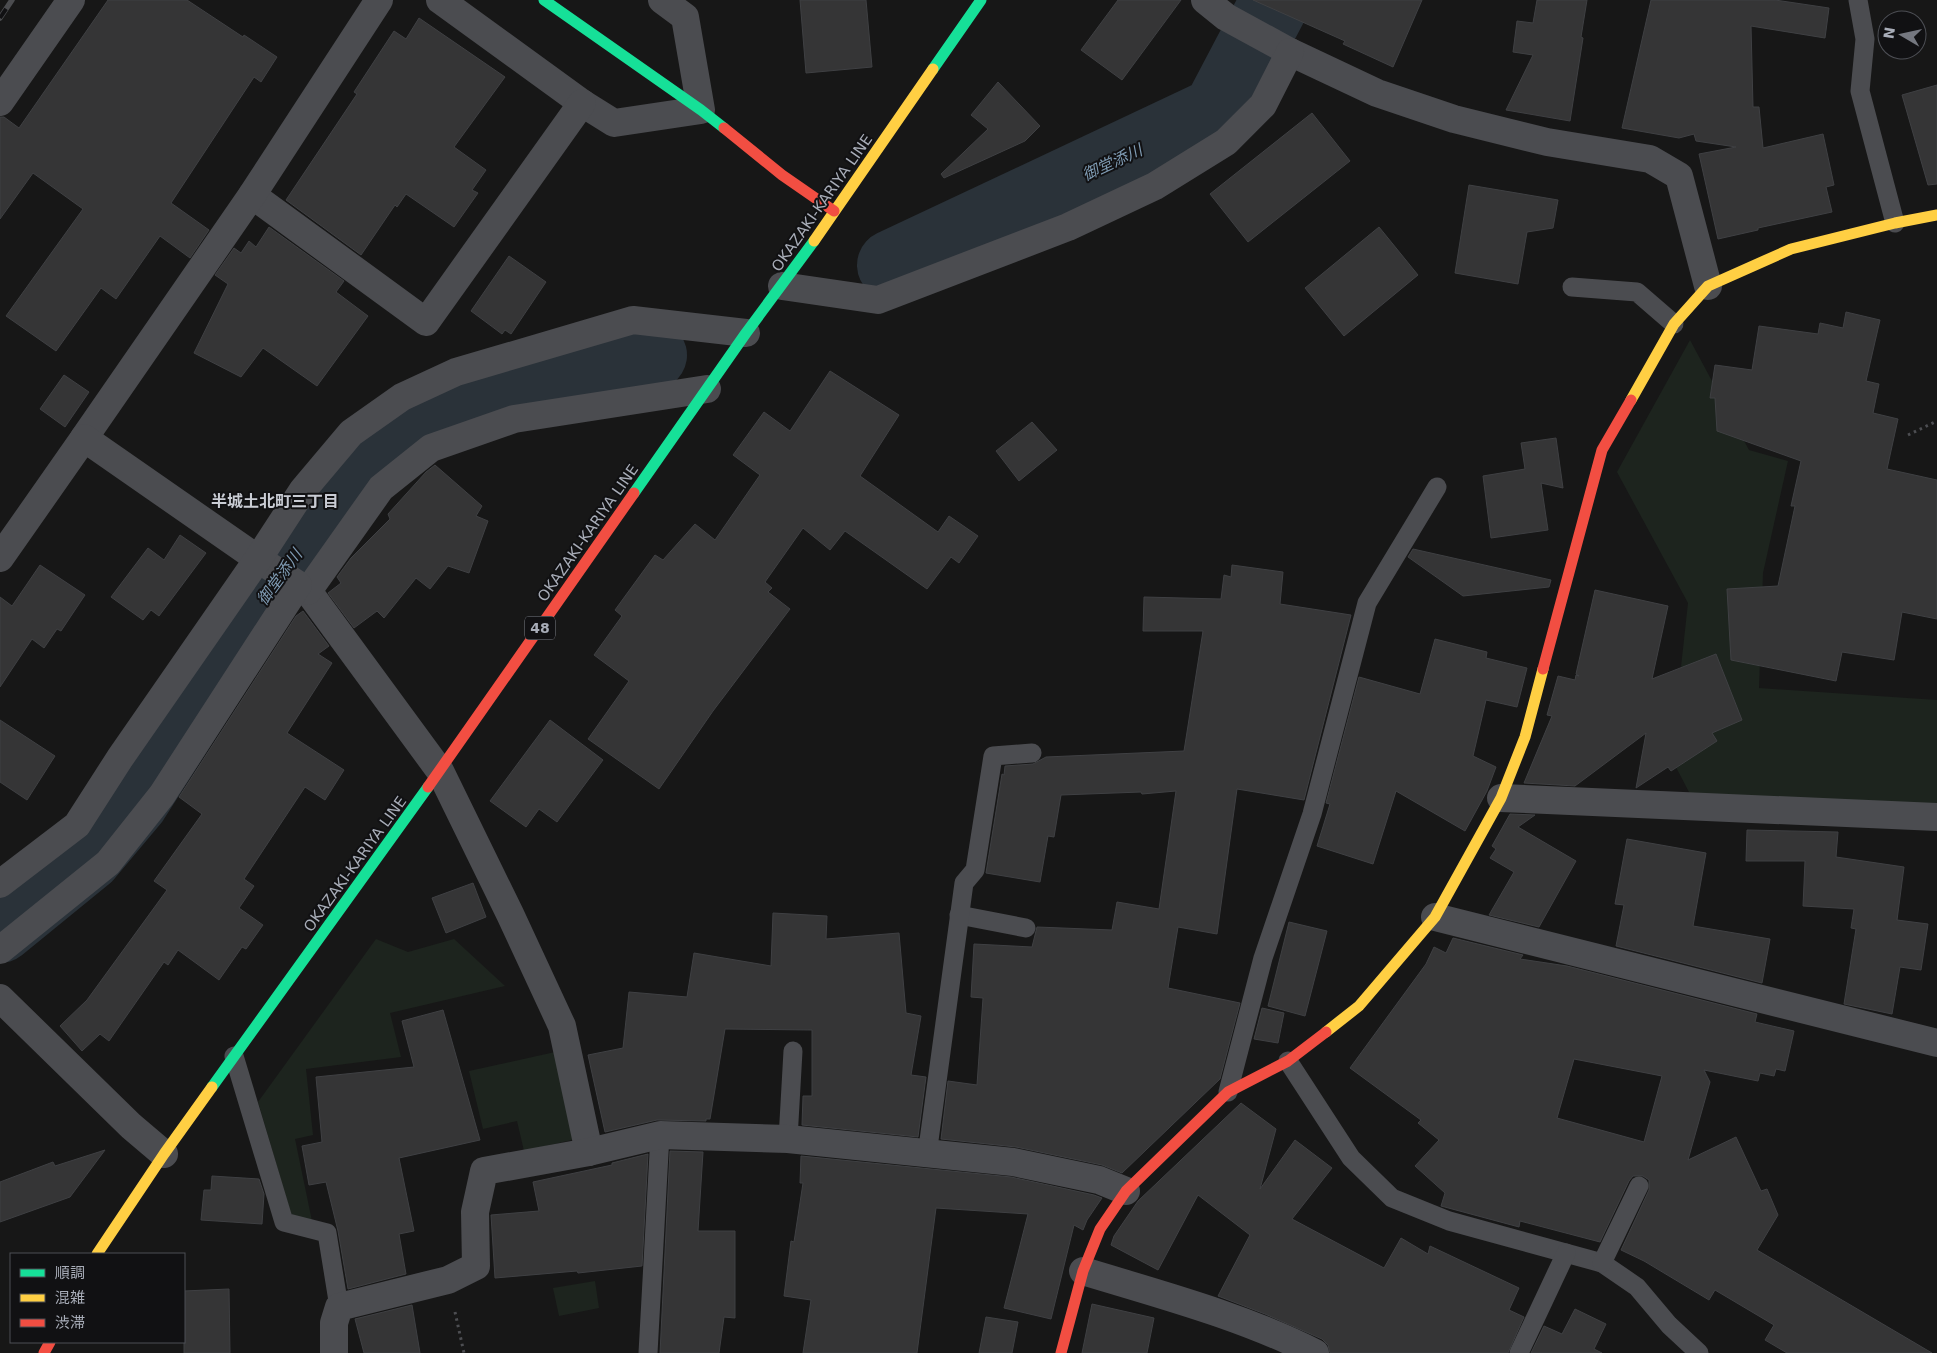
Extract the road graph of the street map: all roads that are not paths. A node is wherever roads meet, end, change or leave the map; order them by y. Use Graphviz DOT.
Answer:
graph roads {
  1 [pos="71,0"];
  2 [pos="379,0"];
  3 [pos="440,0"];
  4 [pos="544,0"];
  5 [pos="662,0"];
  6 [pos="981,0"];
  7 [pos="1205,0"];
  8 [pos="1858,0"];
  9 [pos="1229,9"];
  10 [pos="1290,52"];
  11 [pos="0,102"];
  12 [pos="582,103"];
  13 [pos="701,110"];
  14 [pos="252,195"];
  15 [pos="834,211"];
  16 [pos="1937,215"];
  17 [pos="1895,223"];
  18 [pos="782,286"];
  19 [pos="1708,286"];
  20 [pos="1572,287"];
  21 [pos="1674,324"];
  22 [pos="746,333"];
  23 [pos="707,389"];
  24 [pos="84,438"];
  25 [pos="1437,487"];
  26 [pos="0,558"];
  27 [pos="258,559"];
  28 [pos="303,588"];
  29 [pos="1032,753"];
  30 [pos="440,772"];
  31 [pos="1501,798"];
  32 [pos="1937,817"];
  33 [pos="0,884"];
  34 [pos="959,915"];
  35 [pos="1435,917"];
  36 [pos="1026,928"];
  37 [pos="0,950"];
  38 [pos="0,998"];
  39 [pos="1937,1042"];
  40 [pos="793,1051"];
  41 [pos="234,1056"];
  42 [pos="1288,1060"];
  43 [pos="1228,1092"];
  44 [pos="660,1135"];
  45 [pos="788,1139"];
  46 [pos="589,1152"];
  47 [pos="164,1154"];
  48 [pos="927,1155"];
  49 [pos="1640,1186"];
  50 [pos="1126,1191"];
  51 [pos="99,1253"];
  52 [pos="1566,1253"];
  53 [pos="1602,1263"];
  54 [pos="1083,1272"];
  55 [pos="339,1307"];
  56 [pos="334,1353"];
  57 [pos="648,1353"];
  58 [pos="1061,1353"];
  59 [pos="1315,1353"];
  60 [pos="1519,1353"];
  61 [pos="1699,1353"];
  1 -- 11 [label="street"];
  2 -- 14 [label="street"];
  3 -- 12 [label="street"];
  4 -- 13 [label="street"];
  5 -- 13 [label="street"];
  6 -- 15 [label="street, OKAZAKI-KARIYA LINE / 48"];
  7 -- 9 [label="street"];
  8 -- 17 [label="lane"];
  9 -- 10 [label="street"];
  10 -- 18 [label="street"];
  10 -- 19 [label="street"];
  12 -- 13 [label="street"];
  12 -- 14 [label="street"];
  13 -- 15 [label="street"];
  14 -- 24 [label="street"];
  15 -- 18 [label="street, OKAZAKI-KARIYA LINE / 48"];
  16 -- 17 [label="street"];
  17 -- 19 [label="street"];
  18 -- 22 [label="street, OKAZAKI-KARIYA LINE / 48"];
  19 -- 21 [label="street"];
  20 -- 21 [label="lane"];
  21 -- 31 [label="street"];
  22 -- 23 [label="street, OKAZAKI-KARIYA LINE / 48"];
  22 -- 27 [label="street"];
  23 -- 28 [label="street"];
  23 -- 30 [label="street, OKAZAKI-KARIYA LINE / 48"];
  24 -- 26 [label="street"];
  24 -- 27 [label="street"];
  25 -- 43 [label="lane"];
  27 -- 28 [label="street"];
  27 -- 33 [label="street"];
  28 -- 30 [label="street"];
  28 -- 37 [label="street"];
  29 -- 34 [label="lane"];
  30 -- 41 [label="street, OKAZAKI-KARIYA LINE / 48"];
  30 -- 46 [label="street"];
  31 -- 32 [label="street"];
  31 -- 35 [label="street"];
  34 -- 36 [label="lane"];
  34 -- 48 [label="lane"];
  35 -- 39 [label="street"];
  35 -- 42 [label="street"];
  38 -- 47 [label="street"];
  40 -- 45 [label="lane"];
  41 -- 47 [label="street, OKAZAKI-KARIYA LINE / 48"];
  41 -- 55 [label="lane"];
  42 -- 43 [label="street"];
  42 -- 52 [label="lane"];
  43 -- 50 [label="street"];
  44 -- 45 [label="street"];
  44 -- 46 [label="street"];
  44 -- 57 [label="lane"];
  45 -- 48 [label="street"];
  46 -- 55 [label="street"];
  47 -- 51 [label="street, OKAZAKI-KARIYA LINE / 48"];
  48 -- 50 [label="street"];
  49 -- 53 [label="lane"];
  50 -- 54 [label="street"];
  52 -- 53 [label="lane"];
  52 -- 60 [label="lane"];
  53 -- 61 [label="lane"];
  54 -- 58 [label="street"];
  54 -- 59 [label="street"];
  55 -- 56 [label="street"];
}
